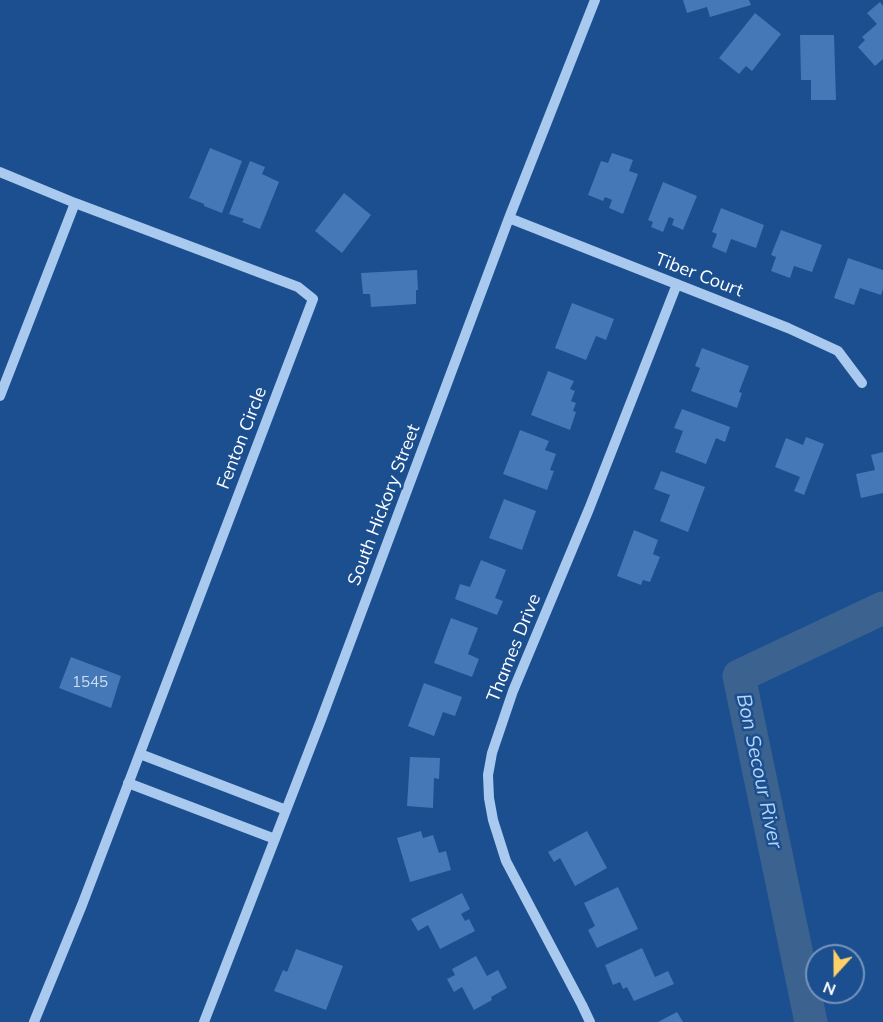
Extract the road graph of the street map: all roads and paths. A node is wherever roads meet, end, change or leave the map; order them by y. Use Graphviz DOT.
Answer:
graph roads {
  1 [pos="596,0"];
  2 [pos="0,172"];
  3 [pos="75,203"];
  4 [pos="509,218"];
  5 [pos="677,284"];
  6 [pos="862,383"];
  7 [pos="0,396"];
  8 [pos="140,754"];
  9 [pos="128,783"];
  10 [pos="286,810"];
  11 [pos="275,839"];
  12 [pos="34,1022"];
  13 [pos="204,1022"];
  14 [pos="590,1022"];
  1 -- 4 [label="street, South Hickory Street"];
  2 -- 3 [label="street, Fenton Circle"];
  3 -- 7 [label="street"];
  3 -- 8 [label="street, Fenton Circle"];
  4 -- 5 [label="street, Tiber Court"];
  4 -- 10 [label="street, South Hickory Street"];
  5 -- 6 [label="street, Tiber Court"];
  5 -- 14 [label="street, Thames Drive"];
  8 -- 9 [label="street, Fenton Circle"];
  8 -- 10 [label="street"];
  9 -- 11 [label="street"];
  9 -- 12 [label="street, Fenton Circle"];
  10 -- 11 [label="street, South Hickory Street"];
  11 -- 13 [label="street, South Hickory Street"];
}
